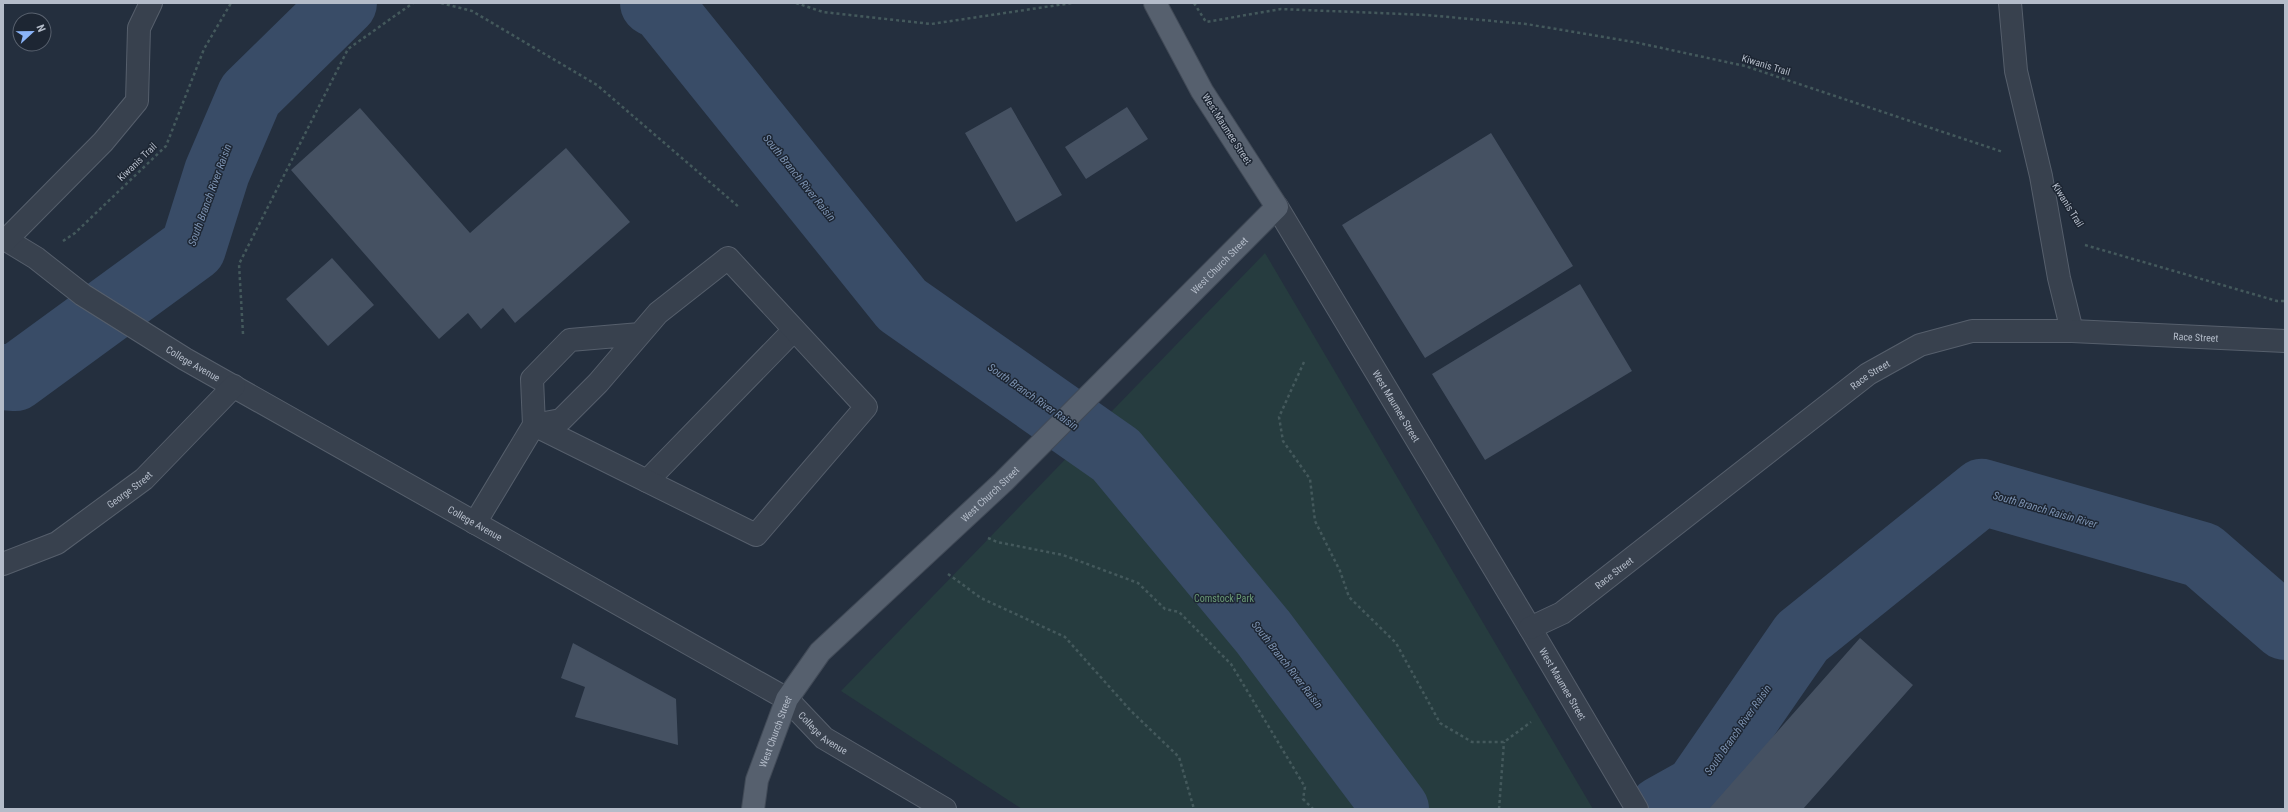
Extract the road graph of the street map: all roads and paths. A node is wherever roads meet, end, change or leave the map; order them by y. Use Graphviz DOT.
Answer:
graph roads {
  1 [pos="151,3"];
  2 [pos="231,3"];
  3 [pos="413,3"];
  4 [pos="441,3"];
  5 [pos="796,3"];
  6 [pos="1072,3"];
  7 [pos="1155,3"];
  8 [pos="1194,3"];
  9 [pos="2010,3"];
  10 [pos="2041,176"];
  11 [pos="1276,207"];
  12 [pos="740,208"];
  13 [pos="4,239"];
  14 [pos="2083,244"];
  15 [pos="36,258"];
  16 [pos="2285,301"];
  17 [pos="794,330"];
  18 [pos="2072,331"];
  19 [pos="243,334"];
  20 [pos="640,334"];
  21 [pos="2285,341"];
  22 [pos="1304,362"];
  23 [pos="234,386"];
  24 [pos="534,425"];
  25 [pos="647,481"];
  26 [pos="475,523"];
  27 [pos="986,536"];
  28 [pos="3,564"];
  29 [pos="943,570"];
  30 [pos="1530,628"];
  31 [pos="787,699"];
  32 [pos="1531,722"];
  33 [pos="1504,742"];
  34 [pos="753,809"];
  35 [pos="945,809"];
  36 [pos="1194,809"];
  37 [pos="1313,809"];
  38 [pos="1499,809"];
  39 [pos="1637,809"];
  1 -- 13 [label="street"];
  2 -- 15 [label="path, Kiwanis Trail"];
  3 -- 19 [label="path"];
  4 -- 12 [label="path"];
  5 -- 6 [label="path"];
  7 -- 11 [label="main road, West Maumee Street"];
  8 -- 10 [label="path, Kiwanis Trail"];
  9 -- 10 [label="street"];
  10 -- 18 [label="street"];
  11 -- 30 [label="street, West Maumee Street"];
  11 -- 31 [label="main road, West Church Street"];
  13 -- 15 [label="street, College Avenue"];
  14 -- 16 [label="path"];
  15 -- 23 [label="street, College Avenue"];
  17 -- 20 [label="street"];
  17 -- 25 [label="street"];
  17 -- 25 [label="street"];
  18 -- 21 [label="street, Race Street"];
  18 -- 30 [label="street, Race Street"];
  20 -- 24 [label="street"];
  20 -- 24 [label="street"];
  22 -- 33 [label="path"];
  23 -- 26 [label="street, College Avenue"];
  23 -- 28 [label="street, George Street"];
  24 -- 25 [label="street"];
  24 -- 26 [label="street"];
  26 -- 31 [label="street, College Avenue"];
  27 -- 37 [label="path"];
  29 -- 36 [label="path"];
  30 -- 39 [label="street, West Maumee Street"];
  31 -- 34 [label="main road, West Church Street"];
  31 -- 35 [label="street, College Avenue"];
  32 -- 33 [label="path"];
  33 -- 38 [label="path"];
}
